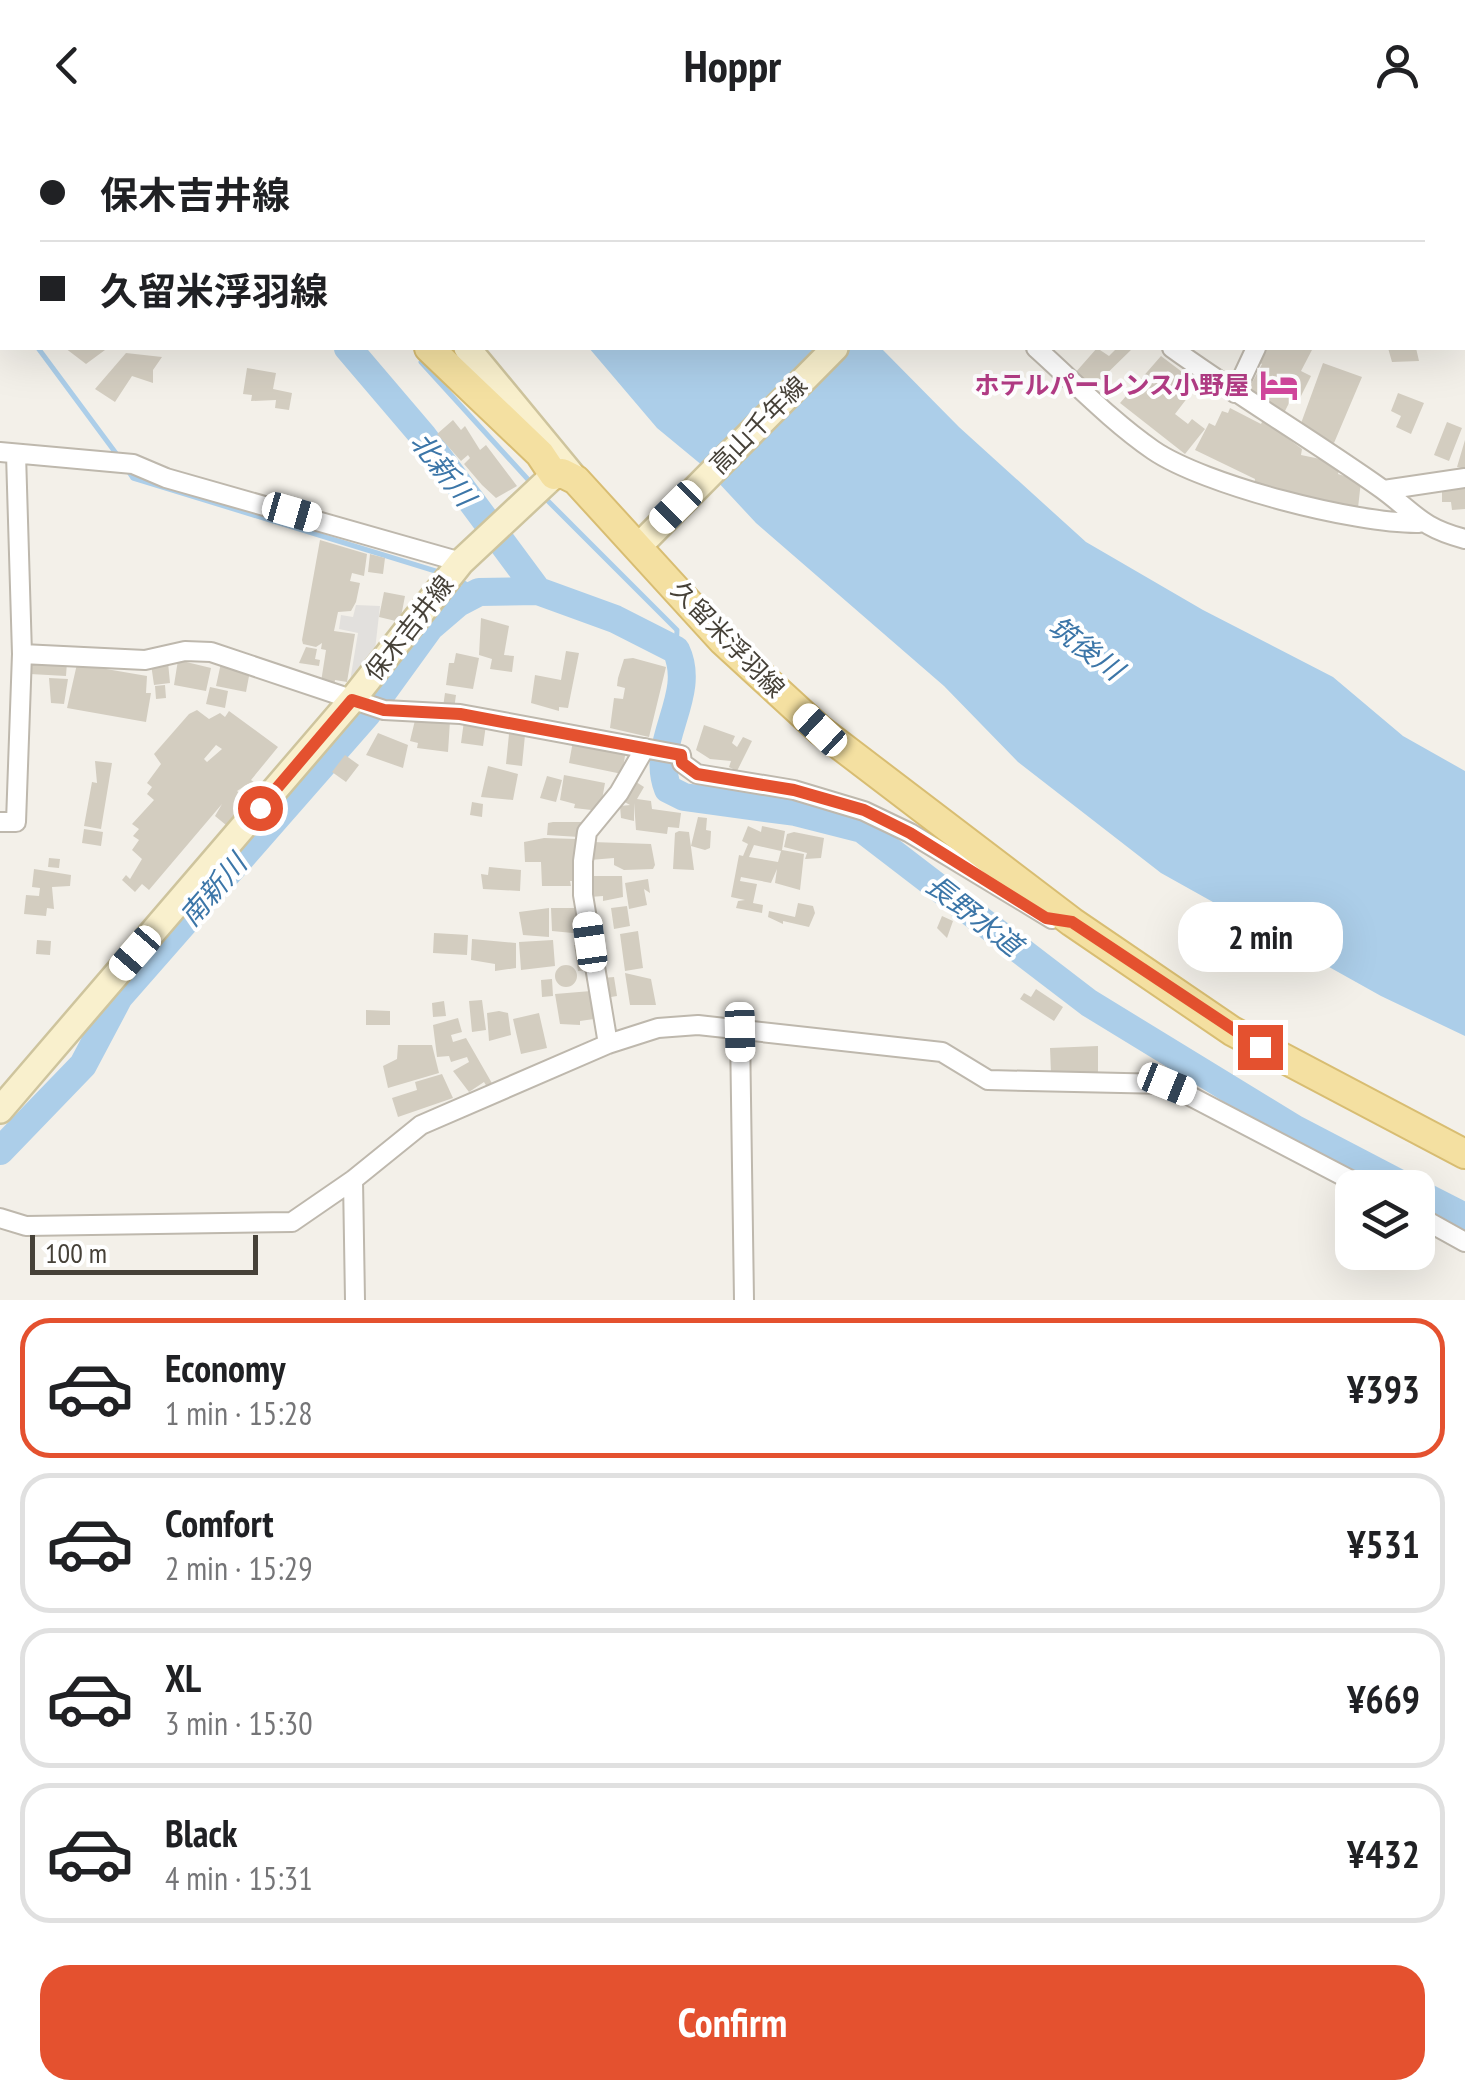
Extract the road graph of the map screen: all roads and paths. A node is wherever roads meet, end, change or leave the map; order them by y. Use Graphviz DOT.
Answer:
graph roads {
  1 [pos="431,350"];
  2 [pos="468,350"];
  3 [pos="834,350"];
  4 [pos="1038,350"];
  5 [pos="1175,350"];
  6 [pos="1255,350"];
  7 [pos="1235,393"];
  8 [pos="8,453"];
  9 [pos="1465,478"];
  10 [pos="558,479"];
  11 [pos="1384,490"];
  12 [pos="1419,523"];
  13 [pos="644,540"];
  14 [pos="1465,540"];
  15 [pos="458,567"];
  16 [pos="22,654"];
  17 [pos="357,702"];
  18 [pos="647,749"];
  19 [pos="0,822"];
  20 [pos="1072,922"];
  21 [pos="740,1032"];
  22 [pos="608,1044"];
  23 [pos="0,1110"];
  24 [pos="1465,1154"];
  25 [pos="1335,1172"];
  26 [pos="353,1180"];
  27 [pos="0,1218"];
  28 [pos="1435,1225"];
  29 [pos="1465,1242"];
  30 [pos="355,1300"];
  31 [pos="744,1300"];
  1 -- 10 [label="main road, 久留米浮羽線"];
  2 -- 10 [label="main road"];
  3 -- 13 [label="main road, 高山千年線"];
  4 -- 12 [label="street"];
  5 -- 7 [label="street"];
  6 -- 7 [label="street"];
  7 -- 11 [label="street"];
  8 -- 15 [label="street"];
  8 -- 16 [label="street"];
  9 -- 11 [label="street"];
  10 -- 13 [label="main road, 久留米浮羽線"];
  10 -- 15 [label="main road, 保木吉井線"];
  11 -- 12 [label="street"];
  12 -- 14 [label="street"];
  13 -- 20 [label="main road, 久留米浮羽線"];
  15 -- 17 [label="main road, 保木吉井線"];
  16 -- 17 [label="street"];
  16 -- 19 [label="street"];
  17 -- 18 [label="street"];
  17 -- 23 [label="main road, 保木吉井線"];
  18 -- 20 [label="street"];
  18 -- 22 [label="street"];
  20 -- 24 [label="main road, 久留米浮羽線"];
  21 -- 22 [label="street"];
  21 -- 25 [label="street"];
  21 -- 31 [label="street"];
  22 -- 26 [label="street"];
  26 -- 27 [label="street"];
  26 -- 30 [label="street"];
  28 -- 29 [label="street"];
}
